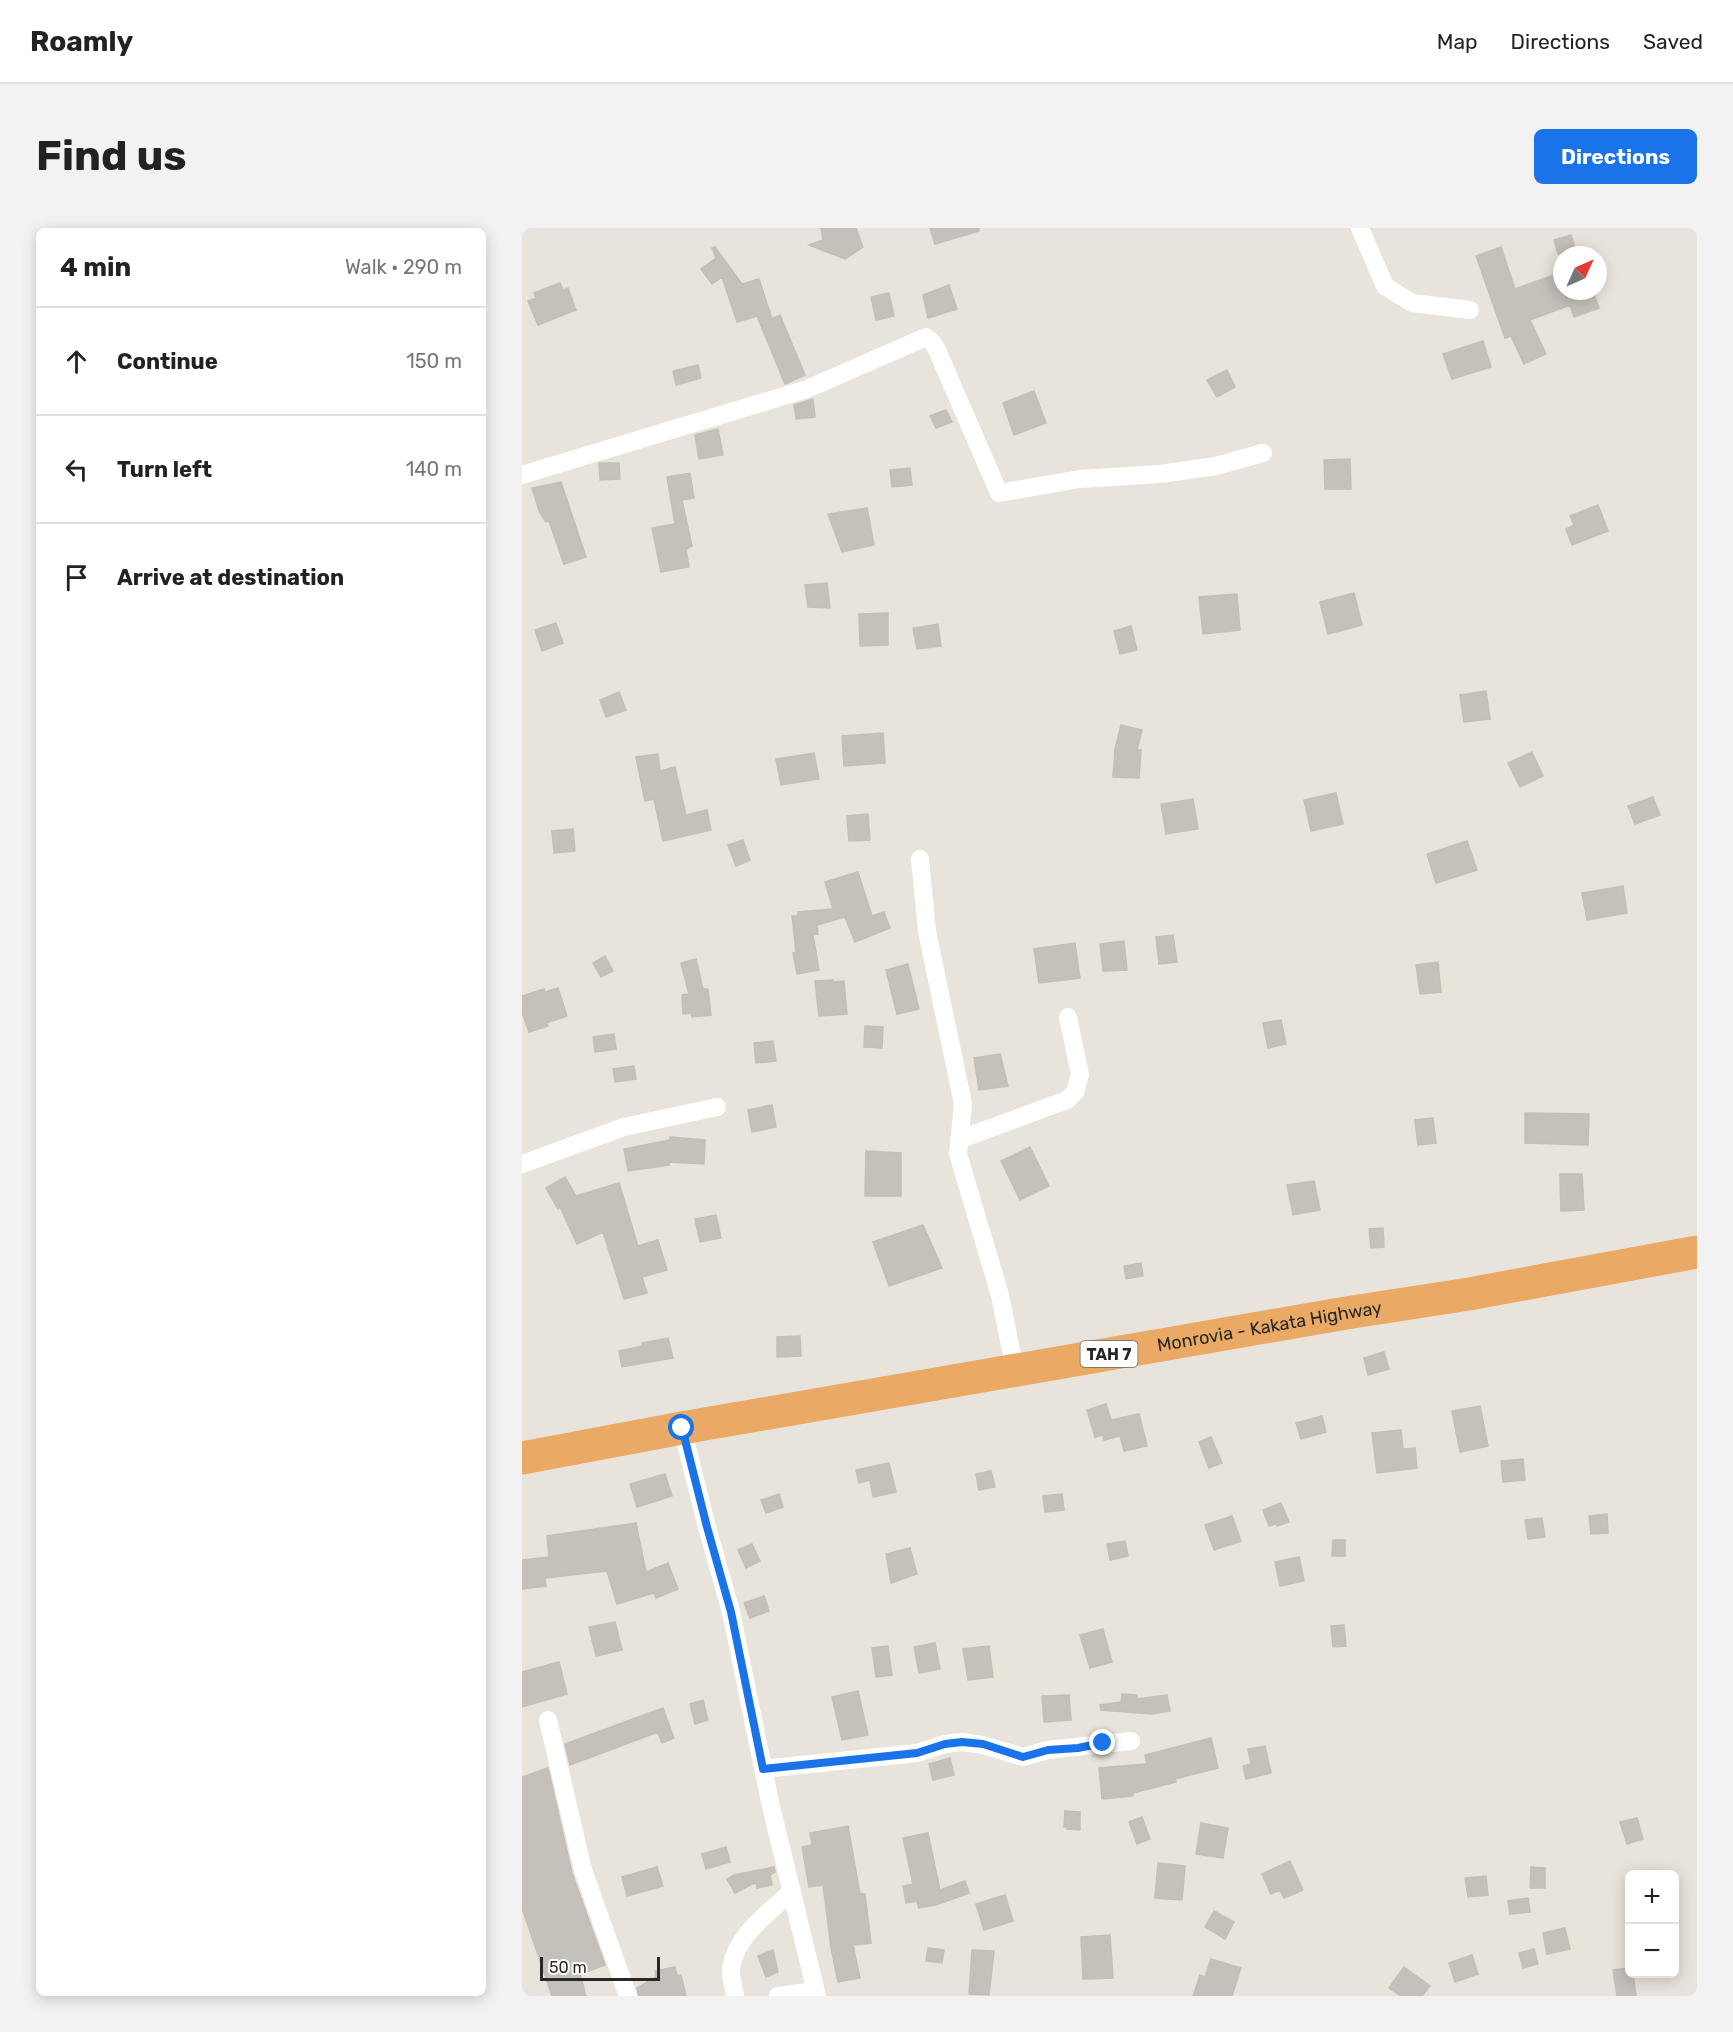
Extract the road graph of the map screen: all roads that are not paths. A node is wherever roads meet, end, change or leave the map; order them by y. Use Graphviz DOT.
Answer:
graph roads {
  1 [pos="1359,228"];
  2 [pos="1470,310"];
  3 [pos="1263,453"];
  4 [pos="522,475"];
  5 [pos="920,859"];
  6 [pos="1068,1017"];
  7 [pos="717,1107"];
  8 [pos="961,1139"];
  9 [pos="522,1164"];
  10 [pos="1697,1252"];
  11 [pos="1015,1370"];
  12 [pos="682,1428"];
  13 [pos="522,1458"];
  14 [pos="548,1720"];
  15 [pos="1131,1741"];
  16 [pos="763,1769"];
  17 [pos="792,1892"];
  18 [pos="816,1993"];
  19 [pos="628,1996"];
  20 [pos="735,1996"];
  21 [pos="778,1996"];
  1 -- 2 [label="street"];
  3 -- 4 [label="street"];
  5 -- 8 [label="street"];
  6 -- 8 [label="street"];
  7 -- 9 [label="street"];
  8 -- 11 [label="street"];
  10 -- 11 [label="highway, Monrovia - Kakata Highway / TAH 7"];
  11 -- 12 [label="highway, Monrovia - Kakata Highway / TAH 7"];
  12 -- 13 [label="highway, Monrovia - Kakata Highway / TAH 7"];
  12 -- 16 [label="street"];
  14 -- 19 [label="street"];
  15 -- 16 [label="street"];
  16 -- 17 [label="street"];
  17 -- 18 [label="street"];
  17 -- 20 [label="street"];
  18 -- 21 [label="street"];
}
